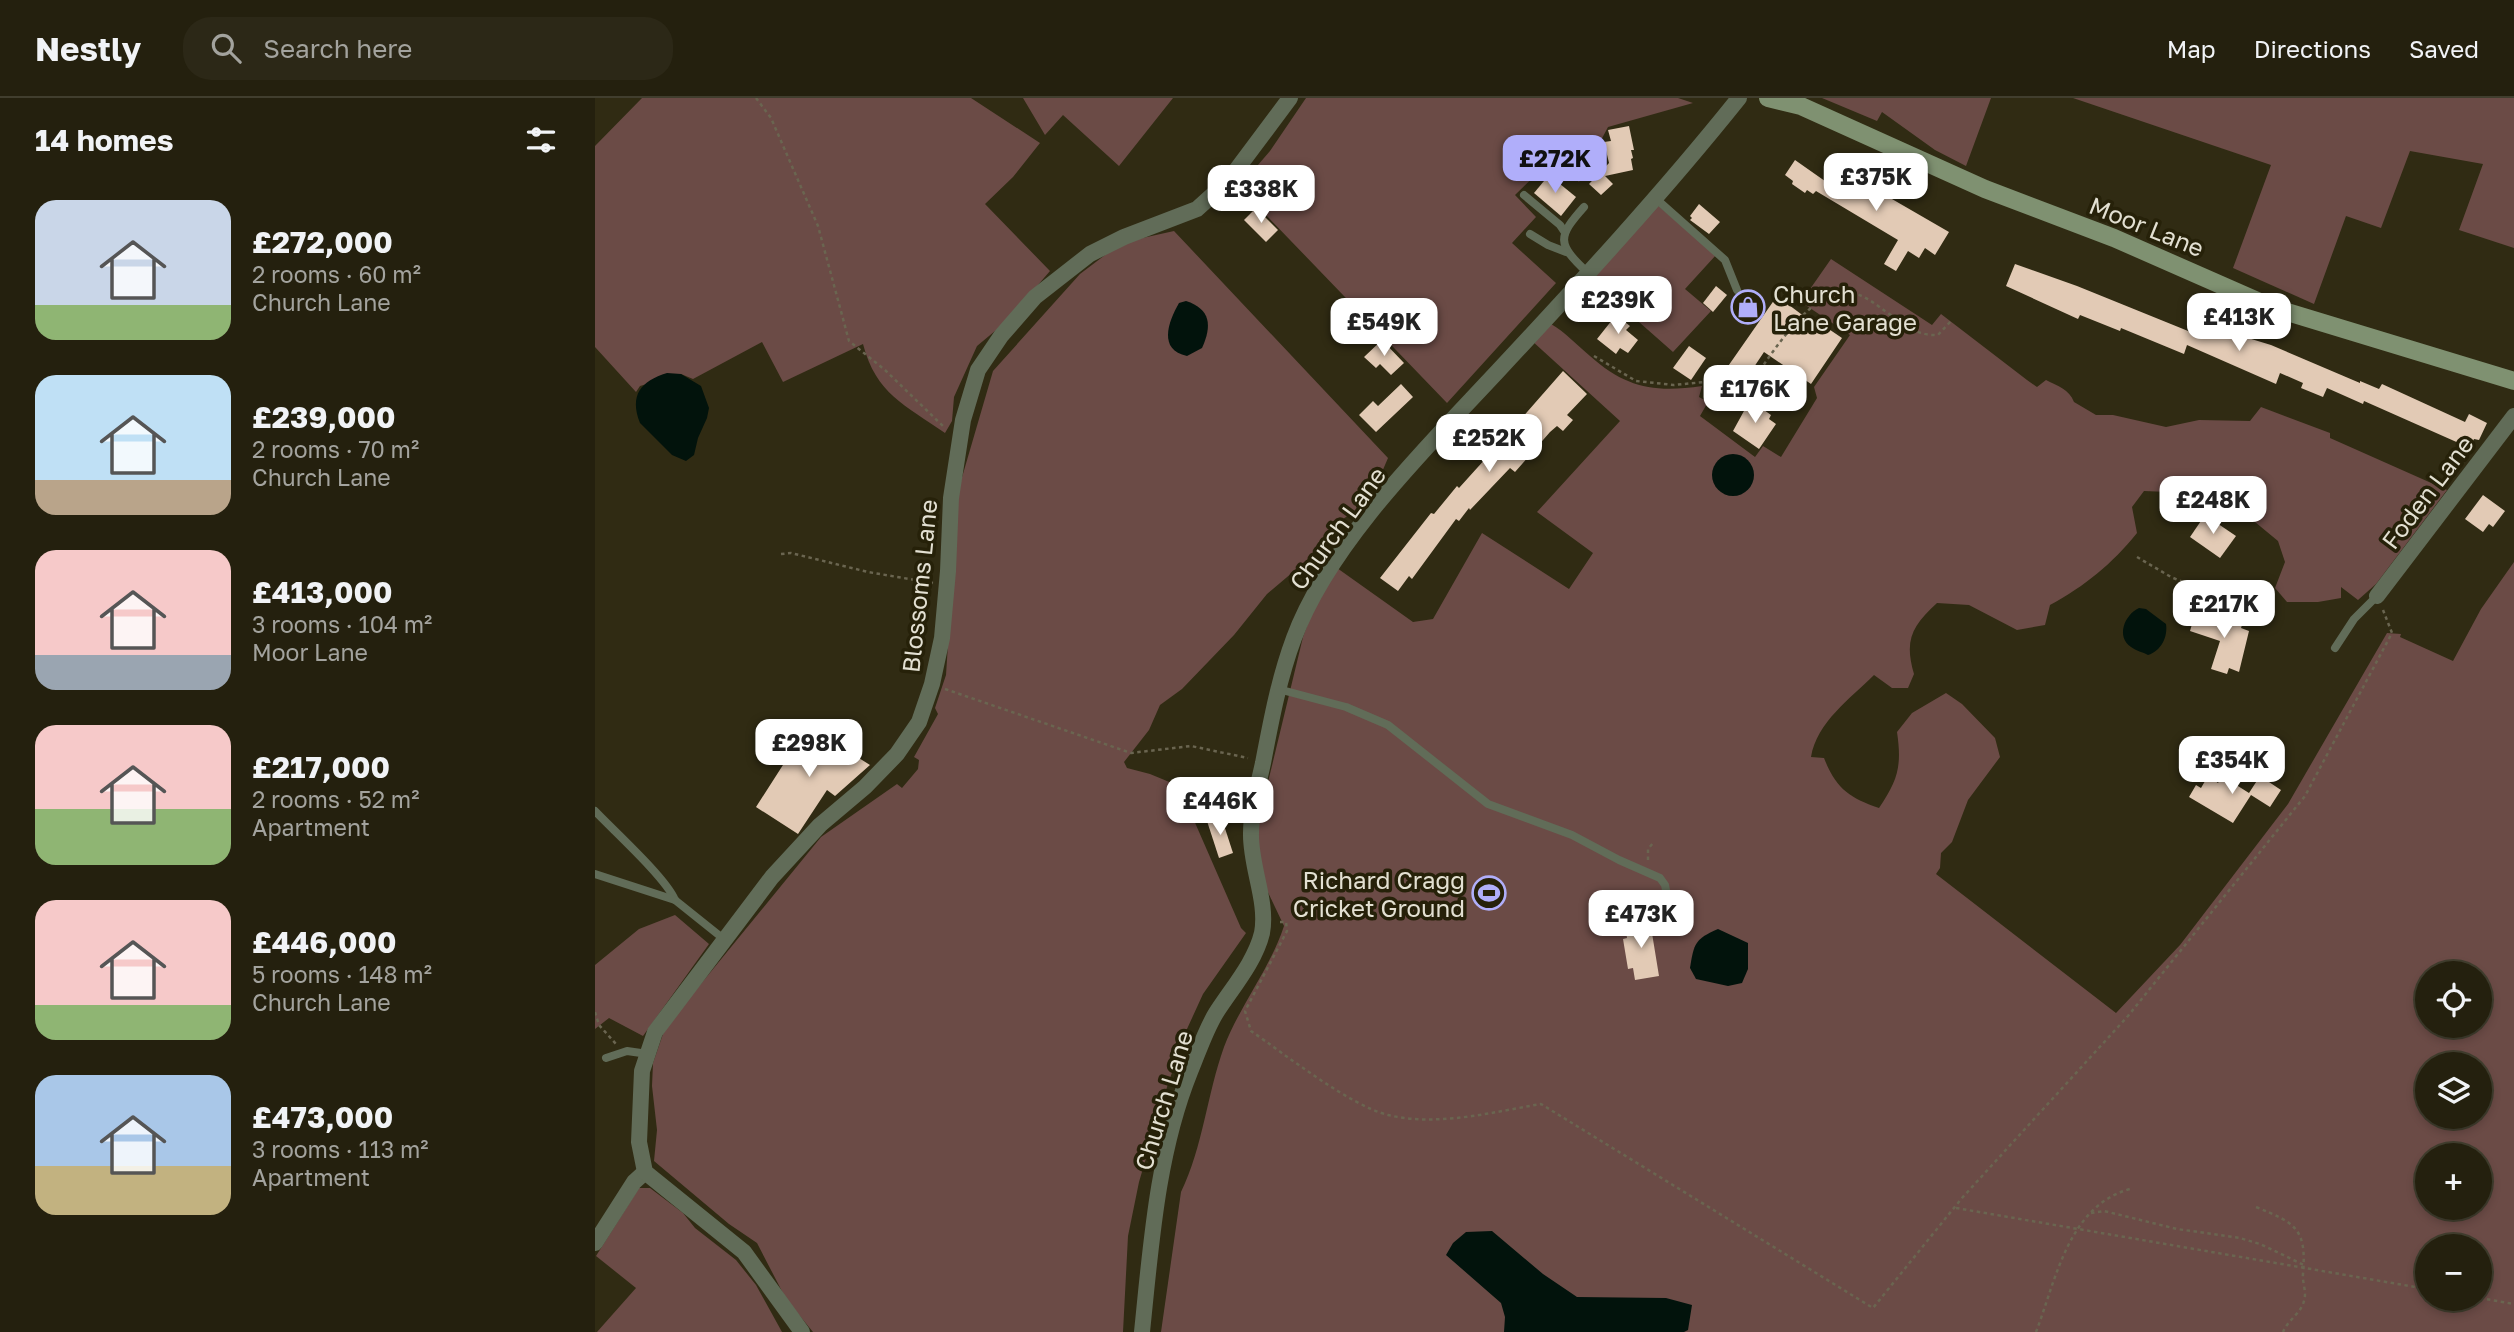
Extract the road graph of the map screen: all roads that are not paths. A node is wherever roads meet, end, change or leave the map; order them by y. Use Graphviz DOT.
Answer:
graph roads {
  1 [pos="1290,98"];
  2 [pos="1739,98"];
  3 [pos="1768,98"];
  4 [pos="1524,195"];
  5 [pos="1654,197"];
  6 [pos="1584,207"];
  7 [pos="1564,232"];
  8 [pos="1530,233"];
  9 [pos="1566,251"];
  10 [pos="1587,272"];
  11 [pos="1737,290"];
  12 [pos="2514,382"];
  13 [pos="2514,416"];
  14 [pos="2377,596"];
  15 [pos="2335,648"];
  16 [pos="1278,689"];
  17 [pos="595,811"];
  18 [pos="595,824"];
  19 [pos="607,824"];
  20 [pos="595,874"];
  21 [pos="674,900"];
  22 [pos="1673,926"];
  23 [pos="725,940"];
  24 [pos="648,1054"];
  25 [pos="605,1058"];
  26 [pos="645,1172"];
  27 [pos="595,1243"];
  28 [pos="802,1332"];
  29 [pos="1142,1332"];
  1 -- 23 [label="street, Blossoms Lane"];
  2 -- 5 [label="street, Church Lane"];
  3 -- 12 [label="street, Moor Lane"];
  4 -- 7 [label="lane"];
  5 -- 10 [label="street, Church Lane"];
  5 -- 11 [label="lane"];
  6 -- 7 [label="lane"];
  7 -- 9 [label="lane"];
  8 -- 9 [label="lane"];
  9 -- 10 [label="lane"];
  10 -- 16 [label="street, Church Lane"];
  13 -- 14 [label="street, Foden Lane"];
  14 -- 15 [label="lane"];
  16 -- 22 [label="lane"];
  16 -- 29 [label="street, Church Lane"];
  17 -- 19 [label="lane"];
  18 -- 19 [label="lane"];
  19 -- 21 [label="lane"];
  20 -- 21 [label="lane"];
  21 -- 23 [label="lane"];
  23 -- 24 [label="street, Blossoms Lane"];
  24 -- 25 [label="lane"];
  24 -- 26 [label="street, Blossoms Lane"];
  26 -- 27 [label="street"];
  26 -- 28 [label="street"];
}
